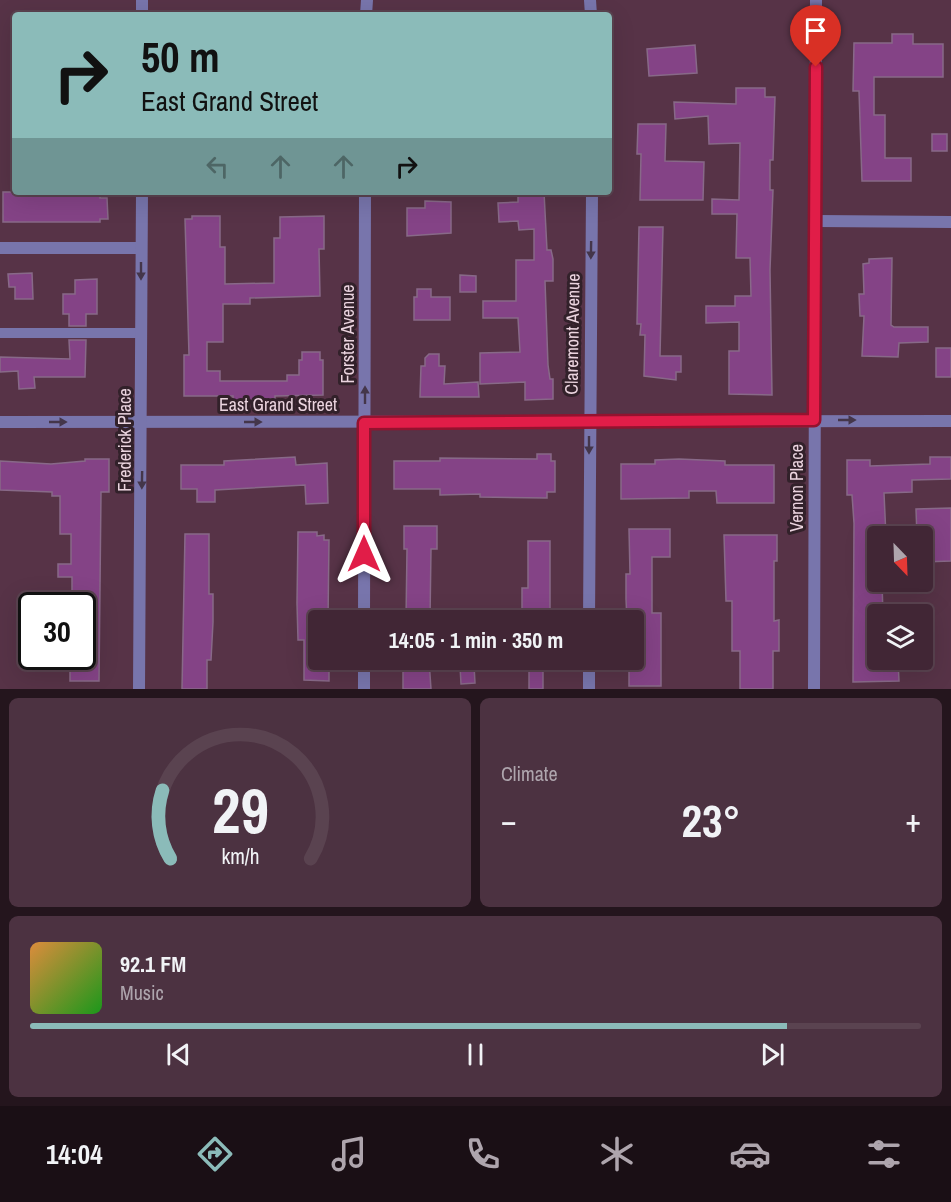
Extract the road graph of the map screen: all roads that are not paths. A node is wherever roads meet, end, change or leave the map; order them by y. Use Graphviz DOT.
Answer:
graph roads {
  1 [pos="816,0"];
  2 [pos="142,195"];
  3 [pos="365,195"];
  4 [pos="592,195"];
  5 [pos="817,222"];
  6 [pos="951,222"];
  7 [pos="0,248"];
  8 [pos="141,248"];
  9 [pos="0,333"];
  10 [pos="141,333"];
  11 [pos="814,420"];
  12 [pos="589,421"];
  13 [pos="951,421"];
  14 [pos="0,422"];
  15 [pos="143,422"];
  16 [pos="364,423"];
  17 [pos="364,610"];
  18 [pos="589,610"];
  19 [pos="364,670"];
  20 [pos="589,670"];
  21 [pos="139,689"];
  22 [pos="364,689"];
  23 [pos="589,689"];
  24 [pos="814,689"];
  1 -- 5 [label="street, Vernon Place"];
  2 -- 8 [label="street, Frederick Place"];
  16 -- 3 [label="street, Forster Avenue, one-way"];
  4 -- 12 [label="street, Claremont Avenue, one-way"];
  5 -- 6 [label="street"];
  5 -- 11 [label="street, Vernon Place"];
  7 -- 8 [label="street"];
  8 -- 10 [label="street, Frederick Place, one-way"];
  9 -- 10 [label="lane"];
  10 -- 15 [label="street, Frederick Place"];
  11 -- 12 [label="street, East Grand Street"];
  11 -- 13 [label="street, East Grand Street, one-way"];
  11 -- 24 [label="street, Vernon Place"];
  12 -- 16 [label="street, East Grand Street"];
  12 -- 18 [label="street, Claremont Avenue, one-way"];
  14 -- 15 [label="street, East Grand Street, one-way"];
  15 -- 16 [label="street, East Grand Street, one-way"];
  15 -- 21 [label="street, Frederick Place, one-way"];
  16 -- 17 [label="street, Forster Avenue"];
  19 -- 22 [label="street"];
  20 -- 23 [label="street"];
}
